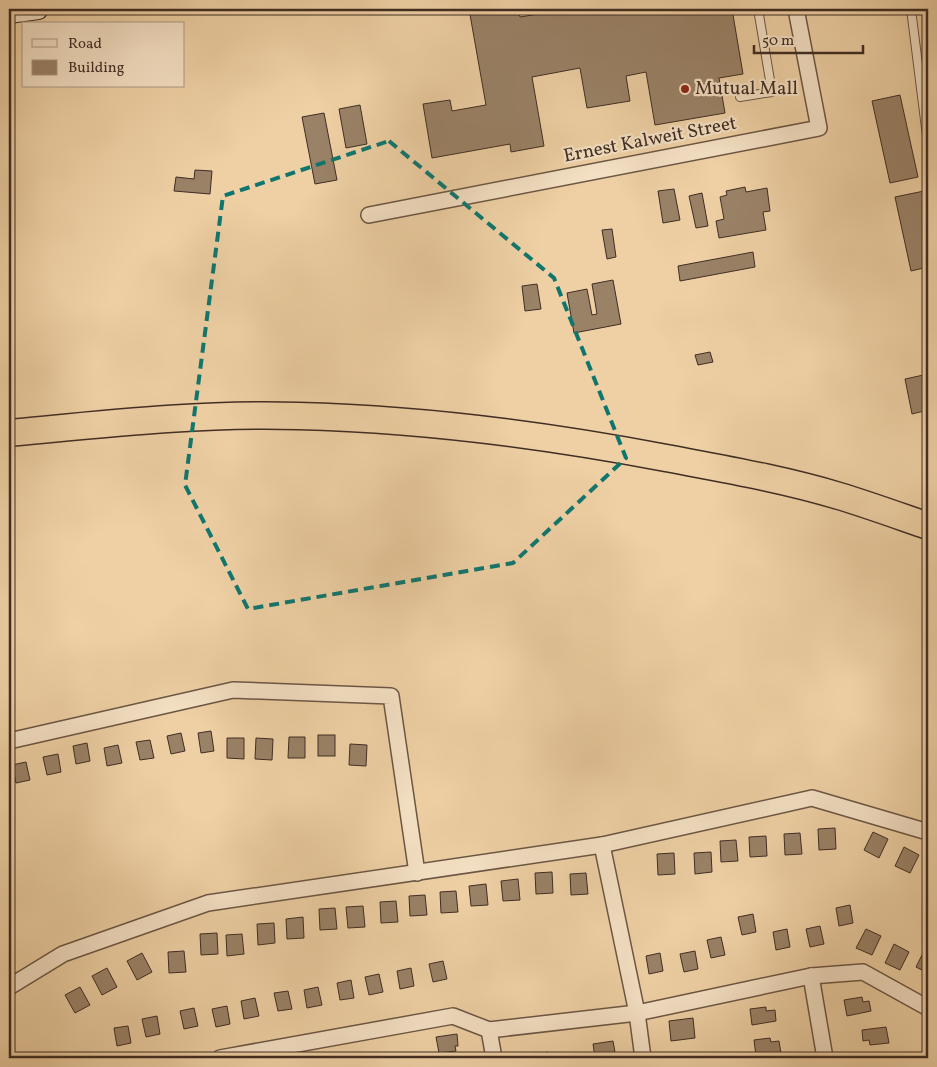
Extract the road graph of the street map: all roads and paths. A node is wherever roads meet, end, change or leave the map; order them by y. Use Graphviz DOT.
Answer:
graph roads {
  1 [pos="38,9"];
  2 [pos="758,9"];
  3 [pos="796,9"];
  4 [pos="911,9"];
  5 [pos="9,12"];
  6 [pos="740,97"];
  7 [pos="928,144"];
  8 [pos="370,215"];
  9 [pos="9,433"];
  10 [pos="928,526"];
  11 [pos="9,741"];
  12 [pos="928,832"];
  13 [pos="602,845"];
  14 [pos="417,872"];
  15 [pos="811,976"];
  16 [pos="9,986"];
  17 [pos="928,1008"];
  18 [pos="637,1013"];
  19 [pos="489,1030"];
  20 [pos="220,1058"];
  21 [pos="494,1058"];
  22 [pos="644,1058"];
  23 [pos="825,1058"];
  1 -- 5 [label="street"];
  2 -- 6 [label="lane"];
  3 -- 8 [label="street, Ernest Kalweit Street"];
  4 -- 7 [label="lane"];
  9 -- 10 [label="highway"];
  11 -- 14 [label="street"];
  12 -- 13 [label="street"];
  13 -- 14 [label="street"];
  13 -- 18 [label="street"];
  14 -- 16 [label="street"];
  15 -- 17 [label="street"];
  15 -- 18 [label="street"];
  15 -- 23 [label="street"];
  18 -- 19 [label="street"];
  18 -- 22 [label="street"];
  19 -- 20 [label="street"];
  19 -- 21 [label="street"];
}
